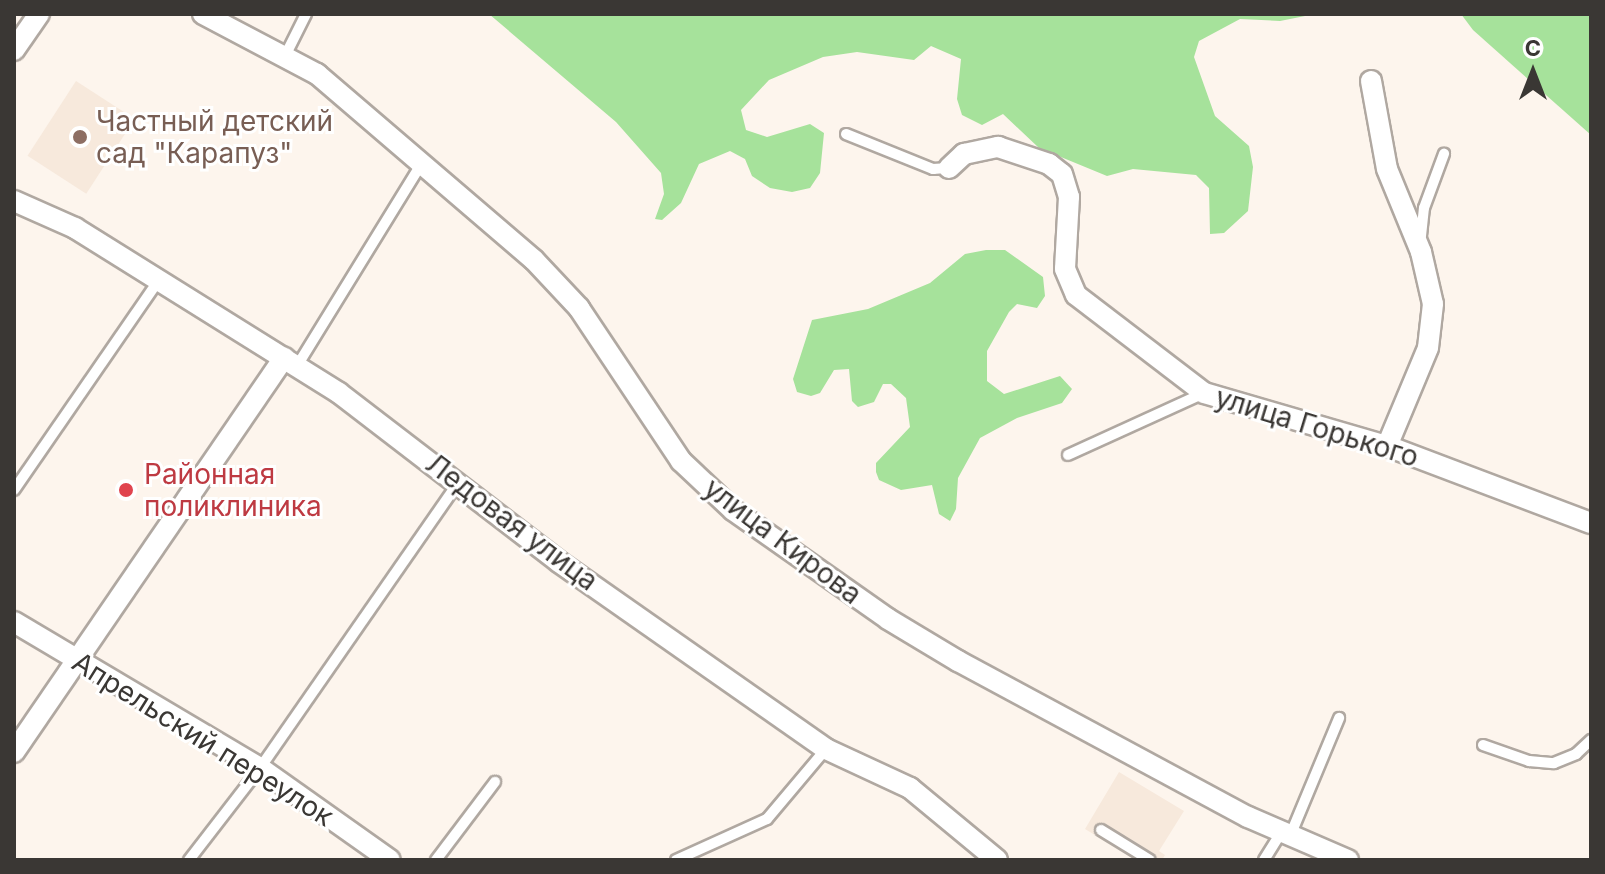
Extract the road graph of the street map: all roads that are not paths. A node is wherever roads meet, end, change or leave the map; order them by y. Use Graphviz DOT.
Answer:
graph roads {
  1 [pos="39,14"];
  2 [pos="203,14"];
  3 [pos="306,14"];
  4 [pos="14,50"];
  5 [pos="286,54"];
  6 [pos="1371,81"];
  7 [pos="846,134"];
  8 [pos="1444,154"];
  9 [pos="422,162"];
  10 [pos="949,168"];
  11 [pos="17,208"];
  12 [pos="1421,252"];
  13 [pos="159,280"];
  14 [pos="291,362"];
  15 [pos="1204,393"];
  16 [pos="1387,446"];
  17 [pos="1068,455"];
  18 [pos="458,483"];
  19 [pos="14,490"];
  20 [pos="1591,523"];
  21 [pos="14,622"];
  22 [pos="76,661"];
  23 [pos="1339,718"];
  24 [pos="1591,740"];
  25 [pos="1483,745"];
  26 [pos="826,749"];
  27 [pos="14,752"];
  28 [pos="260,768"];
  29 [pos="495,782"];
  30 [pos="1101,830"];
  31 [pos="1285,836"];
  32 [pos="1323,856"];
  33 [pos="189,860"];
  34 [pos="390,860"];
  35 [pos="436,860"];
  36 [pos="676,860"];
  37 [pos="997,860"];
  38 [pos="1150,860"];
  39 [pos="1264,860"];
  40 [pos="1348,860"];
  1 -- 4 [label="street"];
  2 -- 5 [label="street, улица Кирова"];
  3 -- 5 [label="lane"];
  5 -- 9 [label="street, улица Кирова"];
  6 -- 12 [label="street"];
  7 -- 10 [label="lane"];
  8 -- 12 [label="lane"];
  9 -- 14 [label="lane"];
  9 -- 31 [label="street, улица Кирова"];
  10 -- 15 [label="street, улица Горького"];
  11 -- 13 [label="street, Ледовая улица"];
  12 -- 16 [label="street"];
  13 -- 14 [label="street, Ледовая улица"];
  13 -- 19 [label="lane"];
  14 -- 18 [label="street, Ледовая улица"];
  14 -- 22 [label="street"];
  15 -- 16 [label="street, улица Горького"];
  15 -- 17 [label="lane"];
  16 -- 20 [label="street, улица Горького"];
  18 -- 26 [label="street, Ледовая улица"];
  18 -- 28 [label="lane"];
  21 -- 22 [label="street, Апрельский переулок"];
  22 -- 27 [label="street"];
  22 -- 28 [label="street, Апрельский переулок"];
  23 -- 31 [label="lane"];
  24 -- 25 [label="lane"];
  26 -- 36 [label="lane"];
  26 -- 37 [label="street, Ледовая улица"];
  28 -- 33 [label="lane"];
  28 -- 34 [label="street, Апрельский переулок"];
  29 -- 35 [label="lane"];
  30 -- 38 [label="lane"];
  31 -- 32 [label="street, улица Кирова"];
  31 -- 39 [label="lane"];
  32 -- 40 [label="street, улица Кирова"];
}
